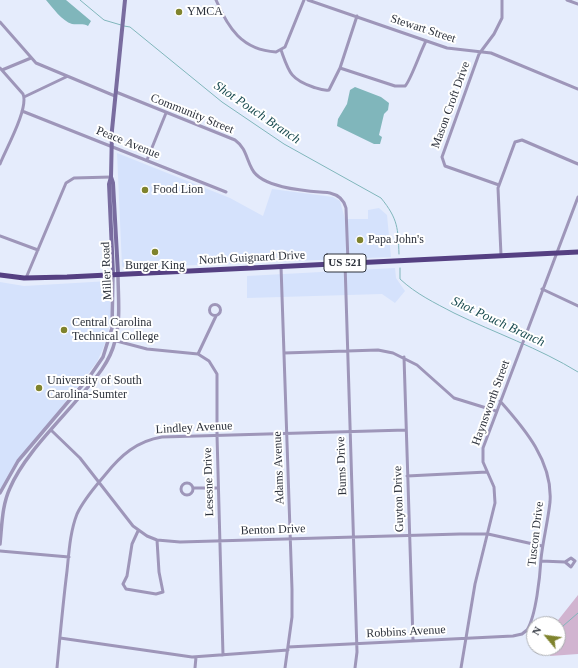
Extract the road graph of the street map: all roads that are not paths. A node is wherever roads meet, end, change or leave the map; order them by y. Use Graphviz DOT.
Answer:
graph roads {
  1 [pos="125,0"];
  2 [pos="216,0"];
  3 [pos="304,0"];
  4 [pos="308,0"];
  5 [pos="502,0"];
  6 [pos="567,0"];
  7 [pos="578,4"];
  8 [pos="357,16"];
  9 [pos="0,22"];
  10 [pos="426,41"];
  11 [pos="282,50"];
  12 [pos="480,51"];
  13 [pos="31,58"];
  14 [pos="340,68"];
  15 [pos="1,69"];
  16 [pos="66,77"];
  17 [pos="578,89"];
  18 [pos="115,94"];
  19 [pos="24,97"];
  20 [pos="22,111"];
  21 [pos="166,113"];
  22 [pos="111,146"];
  23 [pos="147,160"];
  24 [pos="0,164"];
  25 [pos="578,164"];
  26 [pos="111,177"];
  27 [pos="499,185"];
  28 [pos="226,192"];
  29 [pos="578,198"];
  30 [pos="0,236"];
  31 [pos="38,250"];
  32 [pos="578,252"];
  33 [pos="556,253"];
  34 [pos="501,255"];
  35 [pos="347,263"];
  36 [pos="281,266"];
  37 [pos="115,274"];
  38 [pos="0,275"];
  39 [pos="26,278"];
  40 [pos="542,290"];
  41 [pos="578,306"];
  42 [pos="216,316"];
  43 [pos="110,339"];
  44 [pos="115,341"];
  45 [pos="347,351"];
  46 [pos="284,353"];
  47 [pos="198,354"];
  48 [pos="404,357"];
  49 [pos="500,401"];
  50 [pos="496,411"];
  51 [pos="406,430"];
  52 [pos="52,431"];
  53 [pos="350,431"];
  54 [pos="286,433"];
  55 [pos="216,436"];
  56 [pos="487,472"];
  57 [pos="407,476"];
  58 [pos="99,483"];
  59 [pos="193,488"];
  60 [pos="218,488"];
  61 [pos="0,493"];
  62 [pos="138,531"];
  63 [pos="488,534"];
  64 [pos="409,535"];
  65 [pos="353,537"];
  66 [pos="290,539"];
  67 [pos="158,540"];
  68 [pos="220,541"];
  69 [pos="0,544"];
  70 [pos="542,546"];
  71 [pos="0,551"];
  72 [pos="69,557"];
  73 [pos="541,561"];
  74 [pos="565,562"];
  75 [pos="524,633"];
  76 [pos="60,638"];
  77 [pos="466,638"];
  78 [pos="413,640"];
  79 [pos="357,643"];
  80 [pos="288,649"];
  81 [pos="223,655"];
  82 [pos="196,657"];
  83 [pos="57,668"];
  84 [pos="195,668"];
  85 [pos="286,668"];
  86 [pos="355,668"];
  87 [pos="461,668"];
  1 -- 18 [label="main road, Miller Road"];
  2 -- 11 [label="street"];
  3 -- 11 [label="street"];
  4 -- 8 [label="street, Stewart Street"];
  5 -- 12 [label="street, Mason Croft Drive"];
  6 -- 7 [label="street"];
  8 -- 10 [label="street, Stewart Street"];
  8 -- 14 [label="street"];
  9 -- 13 [label="street, Community Street"];
  10 -- 12 [label="street, Stewart Street"];
  10 -- 14 [label="street"];
  11 -- 14 [label="street"];
  12 -- 17 [label="street, Stewart Street"];
  12 -- 27 [label="street, Mason Croft Drive"];
  13 -- 15 [label="street"];
  13 -- 16 [label="street, Community Street"];
  15 -- 19 [label="street"];
  16 -- 18 [label="street, Community Street"];
  16 -- 19 [label="street"];
  18 -- 21 [label="street, Community Street"];
  18 -- 22 [label="main road, Miller Road"];
  19 -- 20 [label="street"];
  20 -- 22 [label="street, Peace Avenue"];
  20 -- 24 [label="street"];
  21 -- 23 [label="street"];
  21 -- 35 [label="street, Community Street"];
  22 -- 23 [label="street, Peace Avenue"];
  22 -- 26 [label="main road, Miller Road"];
  23 -- 28 [label="street, Peace Avenue"];
  25 -- 27 [label="street"];
  26 -- 31 [label="street"];
  26 -- 37 [label="main road, Miller Road"];
  27 -- 34 [label="street"];
  29 -- 33 [label="street, Haynsworth Street"];
  30 -- 31 [label="street"];
  31 -- 39 [label="street"];
  32 -- 33 [label="highway, North Guignard Drive / US 521"];
  33 -- 34 [label="highway, North Guignard Drive / US 521"];
  33 -- 40 [label="street, Haynsworth Street"];
  34 -- 35 [label="highway, North Guignard Drive / US 521"];
  35 -- 36 [label="highway, North Guignard Drive / US 521"];
  35 -- 45 [label="street, Burns Drive"];
  36 -- 37 [label="highway, North Guignard Drive / US 521"];
  36 -- 46 [label="street, Adams Avenue"];
  37 -- 39 [label="highway, North Guignard Drive / US 521"];
  37 -- 43 [label="street, Miller Road"];
  37 -- 44 [label="street, Miller Road"];
  38 -- 39 [label="highway, North Guignard Drive / US 521"];
  40 -- 41 [label="street"];
  40 -- 49 [label="street, Haynsworth Street"];
  42 -- 47 [label="street"];
  43 -- 44 [label="street"];
  43 -- 61 [label="street, Miller Road"];
  44 -- 47 [label="street"];
  44 -- 52 [label="street, Miller Road"];
  45 -- 46 [label="street"];
  45 -- 48 [label="street"];
  45 -- 53 [label="street, Burns Drive"];
  46 -- 54 [label="street, Adams Avenue"];
  47 -- 55 [label="street, Lesesne Drive"];
  48 -- 50 [label="street"];
  48 -- 51 [label="street, Guyton Drive"];
  49 -- 50 [label="street, Haynsworth Street"];
  49 -- 70 [label="street, Tuscon Drive"];
  50 -- 56 [label="street, Haynsworth Street"];
  51 -- 53 [label="street, Lindley Avenue"];
  51 -- 57 [label="street, Guyton Drive"];
  52 -- 58 [label="street, Benton Drive"];
  52 -- 69 [label="street, Miller Road"];
  53 -- 54 [label="street, Lindley Avenue"];
  53 -- 65 [label="street, Burns Drive"];
  54 -- 55 [label="street, Lindley Avenue"];
  54 -- 66 [label="street, Adams Avenue"];
  55 -- 58 [label="street, Lindley Avenue"];
  55 -- 60 [label="street, Lesesne Drive"];
  56 -- 57 [label="street"];
  56 -- 63 [label="street, Haynsworth Street"];
  57 -- 64 [label="street, Guyton Drive"];
  58 -- 62 [label="street, Benton Drive"];
  58 -- 72 [label="street, Lindley Avenue"];
  59 -- 59 [label="street"];
  59 -- 60 [label="street"];
  60 -- 68 [label="street, Lesesne Drive"];
  62 -- 67 [label="street, Benton Drive"];
  62 -- 67 [label="street"];
  63 -- 64 [label="street, Benton Drive"];
  63 -- 70 [label="street, Benton Drive"];
  63 -- 77 [label="street, Haynsworth Street"];
  64 -- 65 [label="street, Benton Drive"];
  64 -- 78 [label="street, Guyton Drive"];
  65 -- 66 [label="street, Benton Drive"];
  65 -- 79 [label="street, Burns Drive"];
  66 -- 68 [label="street, Benton Drive"];
  66 -- 80 [label="street, Adams Avenue"];
  67 -- 68 [label="street, Benton Drive"];
  68 -- 81 [label="street, Lesesne Drive"];
  70 -- 73 [label="street, Tuscon Drive"];
  71 -- 72 [label="street"];
  72 -- 76 [label="street, Lindley Avenue"];
  73 -- 74 [label="street"];
  73 -- 75 [label="street, Tuscon Drive"];
  75 -- 77 [label="street, Robbins Avenue"];
  76 -- 82 [label="street, Robbins Avenue"];
  76 -- 83 [label="street, Lindley Avenue"];
  77 -- 78 [label="street, Robbins Avenue"];
  77 -- 87 [label="street, Haynsworth Street"];
  78 -- 79 [label="street, Robbins Avenue"];
  79 -- 80 [label="street, Robbins Avenue"];
  79 -- 86 [label="street, Burns Drive"];
  80 -- 81 [label="street, Robbins Avenue"];
  80 -- 85 [label="street, Adams Avenue"];
  81 -- 82 [label="street, Robbins Avenue"];
  82 -- 84 [label="street"];
}
